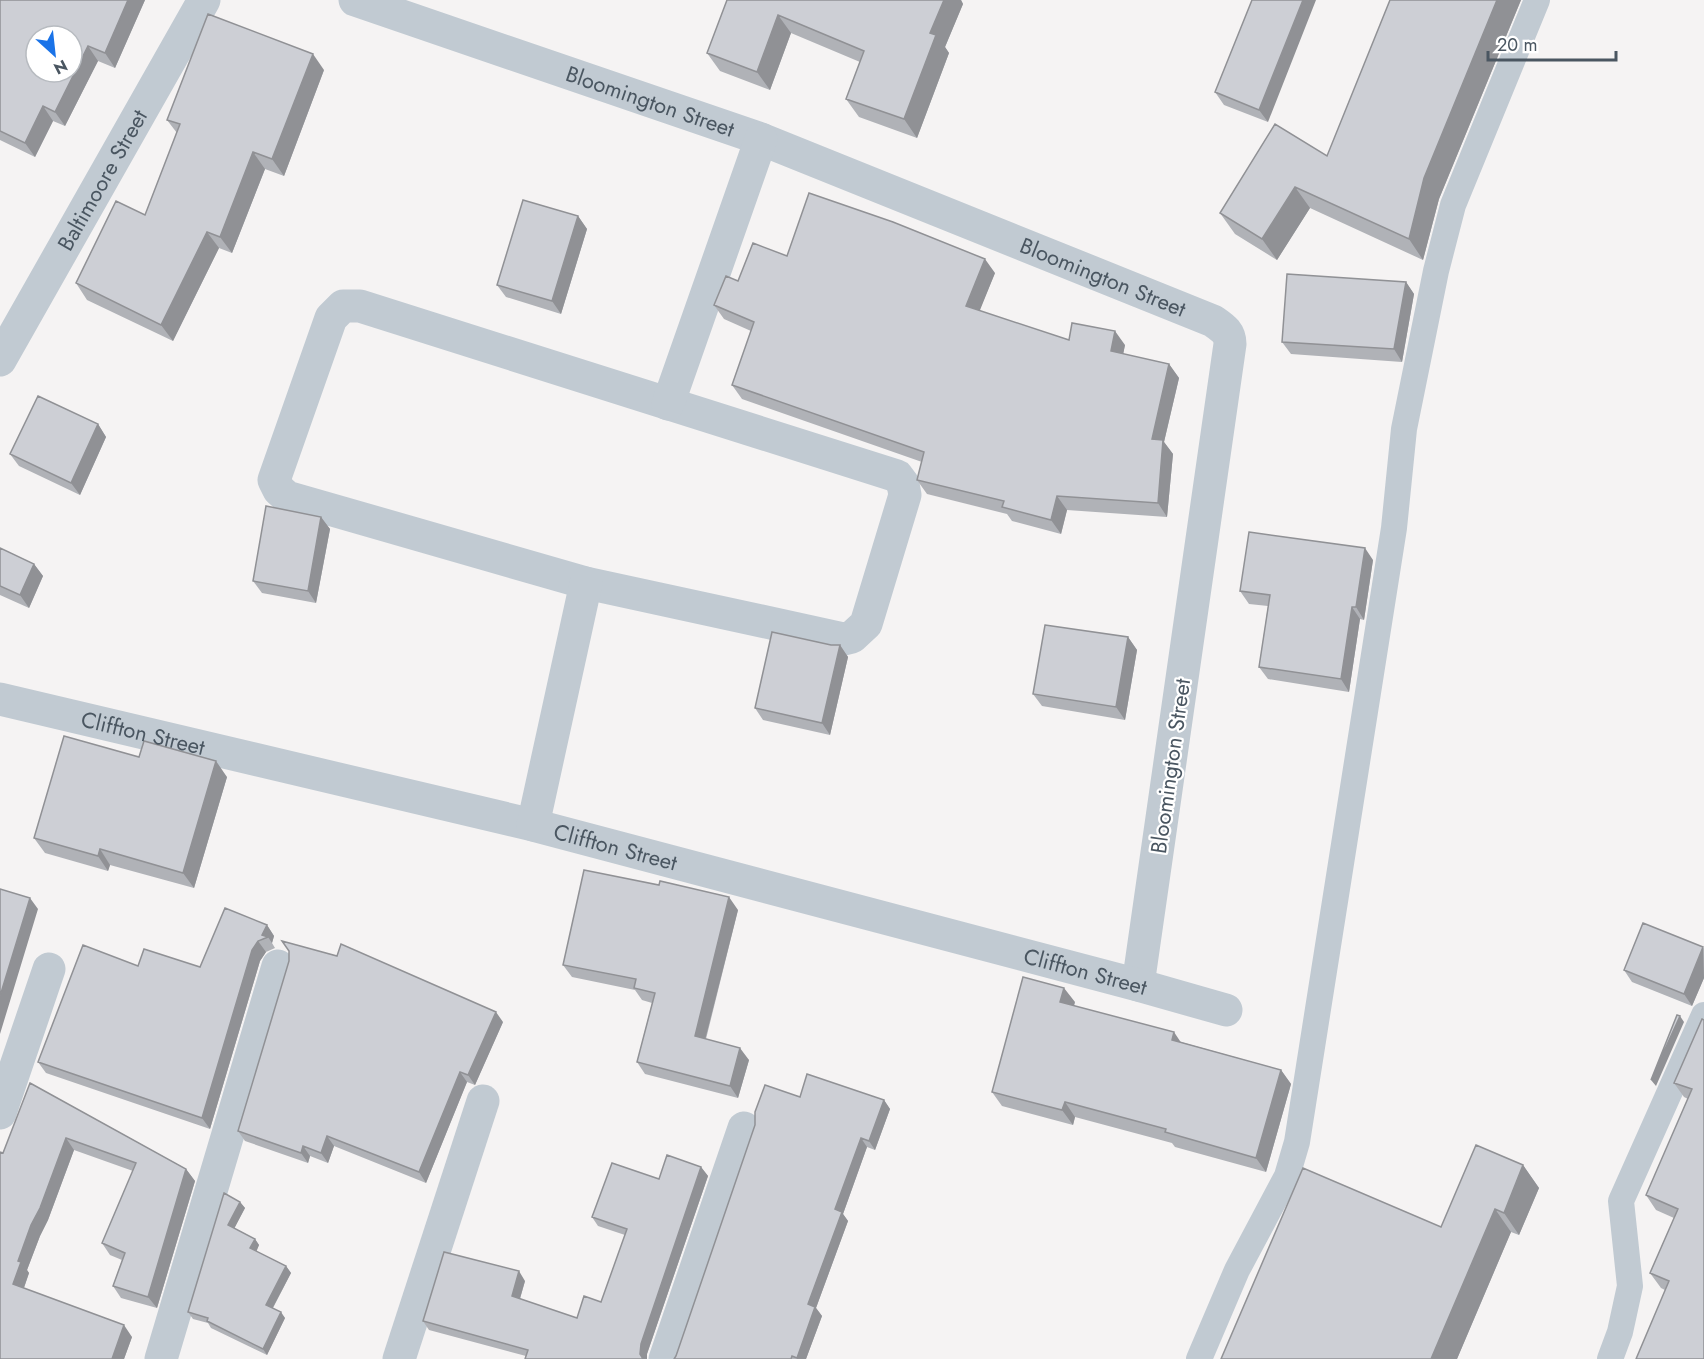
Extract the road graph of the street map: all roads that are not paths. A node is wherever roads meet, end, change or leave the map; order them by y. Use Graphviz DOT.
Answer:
graph roads {
  1 [pos="204,0"];
  2 [pos="355,0"];
  3 [pos="1537,0"];
  4 [pos="761,139"];
  5 [pos="0,360"];
  6 [pos="668,404"];
  7 [pos="586,583"];
  8 [pos="0,699"];
  9 [pos="533,825"];
  10 [pos="278,966"];
  11 [pos="49,969"];
  12 [pos="1138,984"];
  13 [pos="1226,1010"];
  14 [pos="1704,1015"];
  15 [pos="483,1101"];
  16 [pos="0,1113"];
  17 [pos="744,1128"];
  18 [pos="161,1359"];
  19 [pos="399,1359"];
  20 [pos="665,1359"];
  21 [pos="1199,1359"];
  22 [pos="1610,1359"];
  1 -- 5 [label="street, Baltimoore Street"];
  2 -- 4 [label="street, Bloomington Street"];
  3 -- 21 [label="lane"];
  4 -- 6 [label="street"];
  4 -- 12 [label="street, Bloomington Street"];
  6 -- 7 [label="street"];
  6 -- 7 [label="street"];
  7 -- 9 [label="street"];
  8 -- 9 [label="street, Cliffton Street"];
  9 -- 12 [label="street, Cliffton Street"];
  10 -- 18 [label="street"];
  11 -- 16 [label="street"];
  12 -- 13 [label="street, Cliffton Street"];
  14 -- 22 [label="lane"];
  15 -- 19 [label="street"];
  17 -- 20 [label="street"];
}
